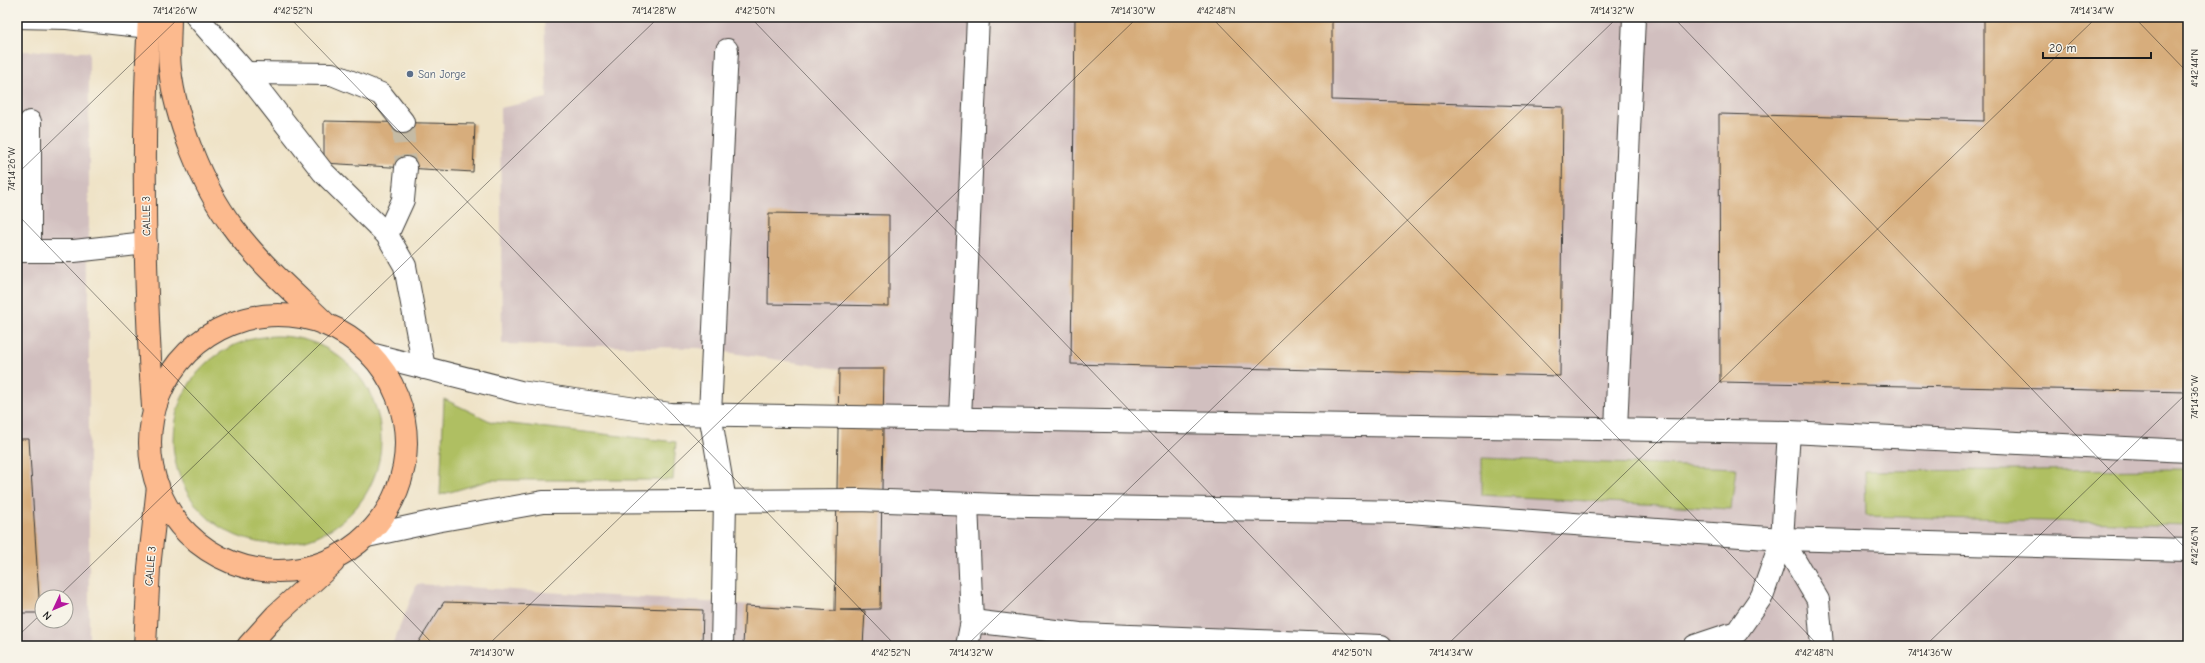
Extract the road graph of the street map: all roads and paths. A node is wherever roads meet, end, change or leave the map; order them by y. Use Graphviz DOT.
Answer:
graph roads {
  1 [pos="17,17"];
  2 [pos="170,17"];
  3 [pos="197,17"];
  4 [pos="978,17"];
  5 [pos="1634,17"];
  6 [pos="149,22"];
  7 [pos="727,50"];
  8 [pos="246,73"];
  9 [pos="30,122"];
  10 [pos="403,122"];
  11 [pos="406,168"];
  12 [pos="387,235"];
  13 [pos="146,243"];
  14 [pos="24,251"];
  15 [pos="327,324"];
  16 [pos="370,354"];
  17 [pos="424,368"];
  18 [pos="710,414"];
  19 [pos="153,415"];
  20 [pos="960,418"];
  21 [pos="1616,430"];
  22 [pos="1789,432"];
  23 [pos="2188,451"];
  24 [pos="158,486"];
  25 [pos="725,501"];
  26 [pos="968,504"];
  27 [pos="367,536"];
  28 [pos="1782,539"];
  29 [pos="2188,550"];
  30 [pos="344,554"];
  31 [pos="972,621"];
  32 [pos="145,646"];
  33 [pos="248,646"];
  34 [pos="722,646"];
  35 [pos="967,646"];
  36 [pos="1381,646"];
  37 [pos="1695,646"];
  38 [pos="1822,646"];
  1 -- 6 [label="lane"];
  2 -- 15 [label="main road"];
  3 -- 8 [label="lane"];
  4 -- 20 [label="lane"];
  5 -- 21 [label="lane"];
  6 -- 13 [label="main road, CALLE 3"];
  7 -- 18 [label="lane"];
  8 -- 10 [label="lane"];
  8 -- 12 [label="lane"];
  9 -- 14 [label="lane"];
  11 -- 12 [label="lane"];
  12 -- 17 [label="lane"];
  13 -- 14 [label="lane"];
  13 -- 19 [label="main road, CALLE 3"];
  15 -- 16 [label="main road"];
  15 -- 19 [label="main road"];
  16 -- 17 [label="lane"];
  16 -- 27 [label="main road"];
  17 -- 18 [label="lane"];
  18 -- 20 [label="lane"];
  18 -- 25 [label="lane"];
  19 -- 24 [label="main road"];
  20 -- 21 [label="lane"];
  21 -- 22 [label="lane"];
  22 -- 23 [label="lane"];
  22 -- 28 [label="lane"];
  24 -- 30 [label="main road"];
  24 -- 32 [label="main road, CALLE 3"];
  25 -- 26 [label="lane"];
  25 -- 27 [label="lane"];
  25 -- 34 [label="lane"];
  26 -- 28 [label="lane"];
  26 -- 31 [label="lane"];
  27 -- 30 [label="main road"];
  28 -- 29 [label="lane"];
  28 -- 37 [label="lane"];
  28 -- 38 [label="lane"];
  30 -- 33 [label="main road"];
  31 -- 35 [label="lane"];
  31 -- 36 [label="lane"];
}
